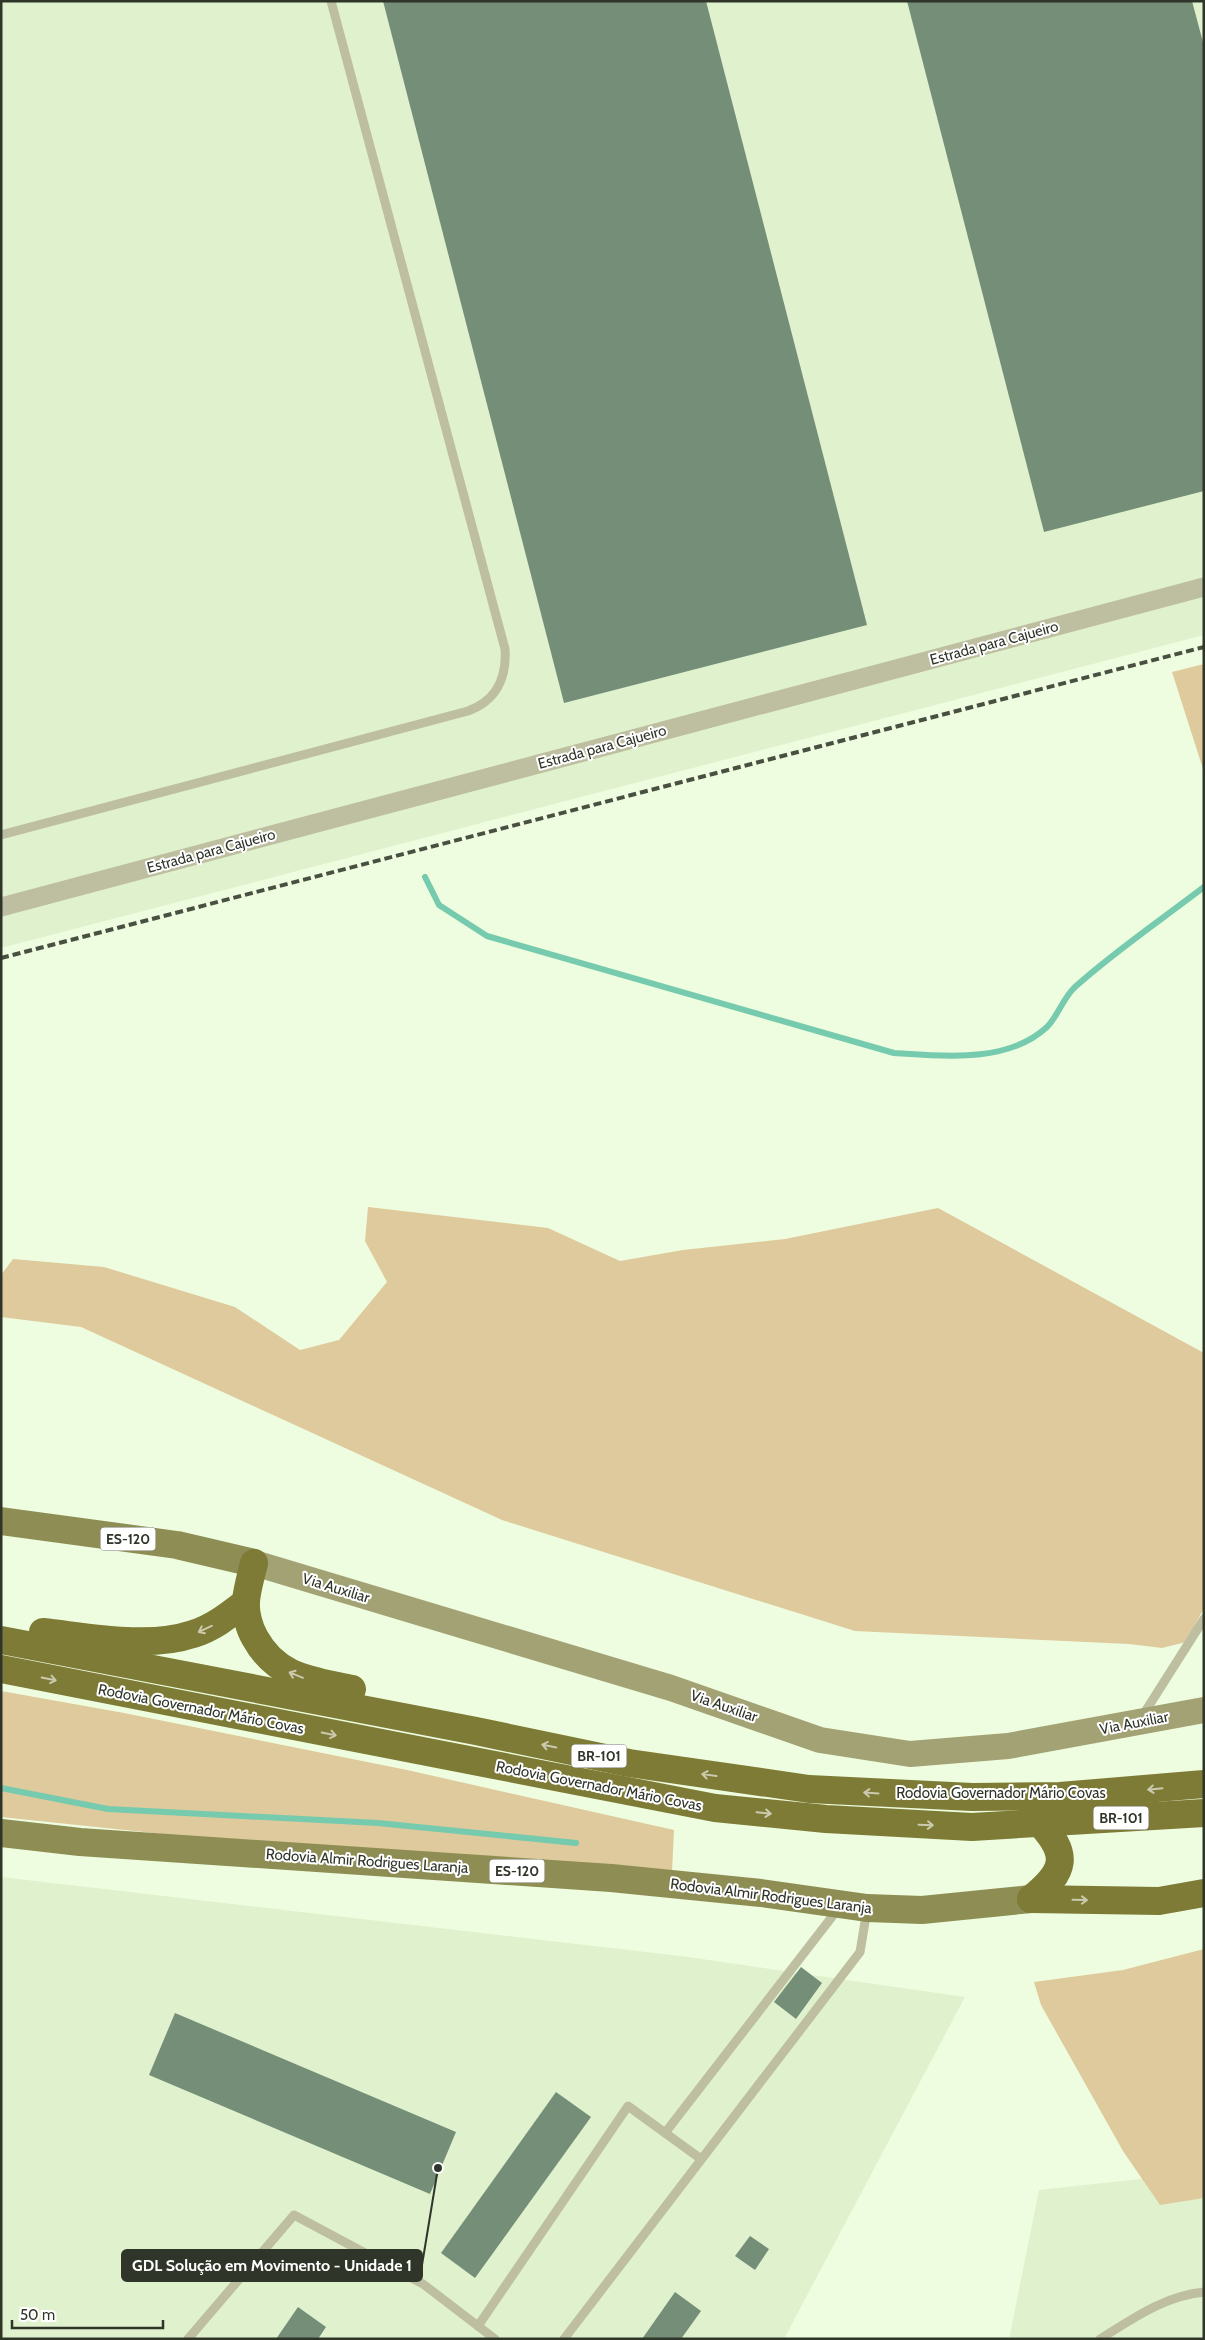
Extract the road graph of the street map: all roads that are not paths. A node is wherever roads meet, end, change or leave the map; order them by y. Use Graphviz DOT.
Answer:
graph roads {
  1 [pos="331,1"];
  2 [pos="1204,587"];
  3 [pos="1,835"];
  4 [pos="1,907"];
  5 [pos="1,1521"];
  6 [pos="254,1564"];
  7 [pos="246,1602"];
  8 [pos="1204,1619"];
  9 [pos="1,1628"];
  10 [pos="1,1640"];
  11 [pos="1,1669"];
  12 [pos="1204,1710"];
  13 [pos="1139,1722"];
  14 [pos="476,1731"];
  15 [pos="1204,1784"];
  16 [pos="1204,1813"];
  17 [pos="1038,1821"];
  18 [pos="1,1833"];
  19 [pos="1204,1893"];
  20 [pos="1031,1899"];
  21 [pos="854,1906"];
  22 [pos="665,2133"];
  23 [pos="701,2159"];
  24 [pos="1204,2292"];
  25 [pos="478,2326"];
  26 [pos="191,2337"];
  27 [pos="494,2339"];
  28 [pos="564,2339"];
  29 [pos="1100,2339"];
  1 -- 3 [label="lane"];
  2 -- 4 [label="street, Estrada para Cajueiro"];
  5 -- 6 [label="main road, ES-120"];
  6 -- 7 [label="highway"];
  6 -- 13 [label="street, Via Auxiliar"];
  7 -- 9 [label="highway, one-way"];
  14 -- 7 [label="highway, one-way"];
  8 -- 13 [label="lane"];
  10 -- 14 [label="highway, Rodovia Governador Mário Covas / BR-101"];
  11 -- 17 [label="highway, Rodovia Governador Mário Covas / BR-101, one-way"];
  12 -- 13 [label="street, Via Auxiliar"];
  15 -- 14 [label="highway, Rodovia Governador Mário Covas / BR-101, one-way"];
  16 -- 17 [label="highway, Rodovia Governador Mário Covas / BR-101"];
  17 -- 20 [label="highway"];
  18 -- 21 [label="main road, Rodovia Almir Rodrigues Laranja / ES-120"];
  20 -- 19 [label="highway, one-way"];
  20 -- 21 [label="main road, Rodovia Almir Rodrigues Laranja / ES-120"];
  21 -- 22 [label="lane"];
  21 -- 23 [label="lane"];
  22 -- 23 [label="lane"];
  22 -- 25 [label="lane"];
  23 -- 28 [label="lane"];
  24 -- 29 [label="lane"];
  25 -- 26 [label="lane"];
  25 -- 27 [label="lane"];
}
